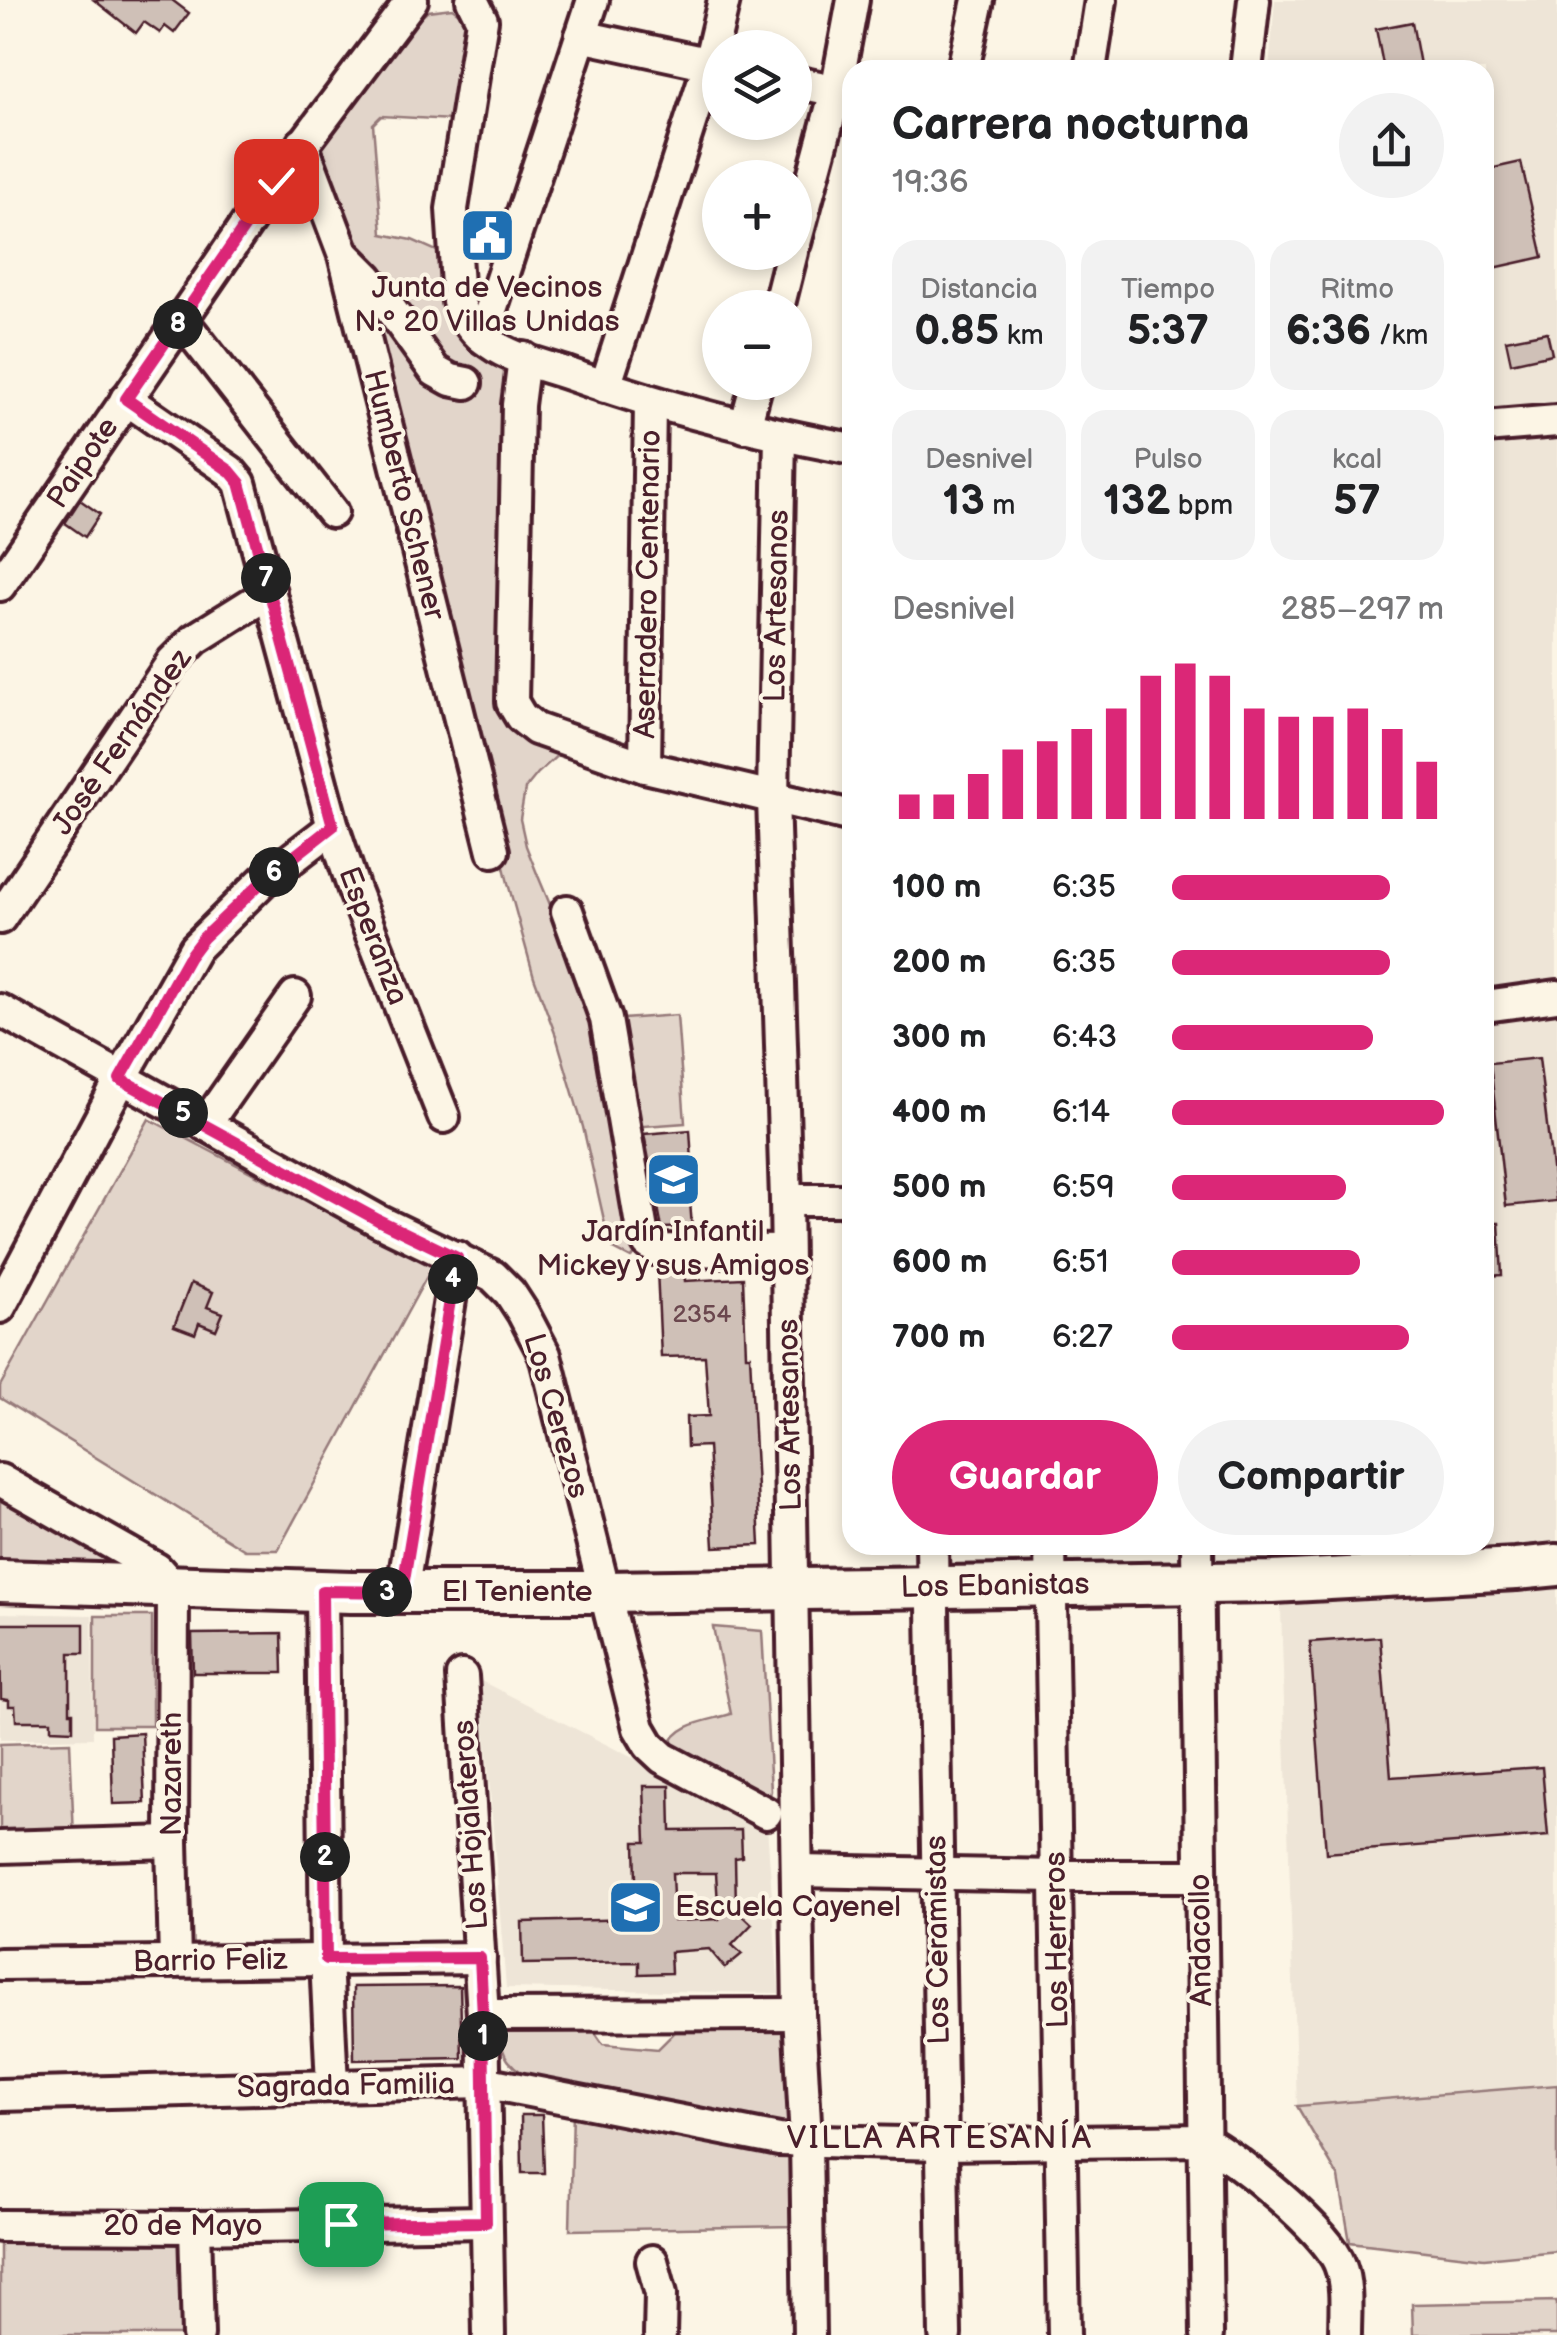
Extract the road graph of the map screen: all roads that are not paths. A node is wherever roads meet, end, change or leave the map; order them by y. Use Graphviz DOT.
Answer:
graph roads {
  1 [pos="412,0"];
  2 [pos="472,0"];
  3 [pos="592,0"];
  4 [pos="724,0"];
  5 [pos="853,0"];
  6 [pos="978,0"];
  7 [pos="1101,0"];
  8 [pos="1254,0"];
  9 [pos="719,30"];
  10 [pos="581,36"];
  11 [pos="847,60"];
  12 [pos="965,60"];
  13 [pos="1092,60"];
  14 [pos="1247,60"];
  15 [pos="702,62"];
  16 [pos="812,85"];
  17 [pos="842,92"];
  18 [pos="842,98"];
  19 [pos="702,100"];
  20 [pos="302,144"];
  21 [pos="812,191"];
  22 [pos="344,254"];
  23 [pos="180,319"];
  24 [pos="482,337"];
  25 [pos="524,358"];
  26 [pos="466,383"];
  27 [pos="605,387"];
  28 [pos="126,399"];
  29 [pos="753,400"];
  30 [pos="650,402"];
  31 [pos="1557,421"];
  32 [pos="746,427"];
  33 [pos="1494,427"];
  34 [pos="780,436"];
  35 [pos="842,448"];
  36 [pos="332,512"];
  37 [pos="0,585"];
  38 [pos="270,592"];
  39 [pos="646,766"];
  40 [pos="774,798"];
  41 [pos="842,814"];
  42 [pos="333,826"];
  43 [pos="493,850"];
  44 [pos="566,910"];
  45 [pos="0,918"];
  46 [pos="295,996"];
  47 [pos="1557,996"];
  48 [pos="1494,1005"];
  49 [pos="3,1019"];
  50 [pos="120,1079"];
  51 [pos="444,1117"];
  52 [pos="205,1125"];
  53 [pos="786,1200"];
  54 [pos="842,1200"];
  55 [pos="786,1251"];
  56 [pos="457,1258"];
  57 [pos="0,1307"];
  58 [pos="0,1480"];
  59 [pos="932,1555"];
  60 [pos="1050,1555"];
  61 [pos="1197,1564"];
  62 [pos="1557,1565"];
  63 [pos="0,1581"];
  64 [pos="1051,1586"];
  65 [pos="173,1587"];
  66 [pos="933,1587"];
  67 [pos="793,1590"];
  68 [pos="322,1591"];
  69 [pos="402,1592"];
  70 [pos="604,1592"];
  71 [pos="462,1676"];
  72 [pos="766,1813"];
  73 [pos="172,1842"];
  74 [pos="0,1847"];
  75 [pos="798,1871"];
  76 [pos="937,1874"];
  77 [pos="1056,1876"];
  78 [pos="1200,1876"];
  79 [pos="480,1958"];
  80 [pos="326,1959"];
  81 [pos="175,1961"];
  82 [pos="0,1964"];
  83 [pos="799,2014"];
  84 [pos="483,2015"];
  85 [pos="483,2082"];
  86 [pos="332,2085"];
  87 [pos="0,2095"];
  88 [pos="806,2140"];
  89 [pos="1203,2140"];
  90 [pos="1060,2142"];
  91 [pos="942,2144"];
  92 [pos="486,2222"];
  93 [pos="0,2226"];
  94 [pos="195,2227"];
  95 [pos="652,2261"];
  96 [pos="198,2335"];
  97 [pos="489,2335"];
  98 [pos="660,2335"];
  99 [pos="809,2335"];
  100 [pos="945,2335"];
  101 [pos="1064,2335"];
  102 [pos="1207,2335"];
  103 [pos="1345,2335"];
  1 -- 20 [label="street, Paipote"];
  2 -- 24 [label="street"];
  3 -- 10 [label="street"];
  4 -- 9 [label="street"];
  5 -- 11 [label="street"];
  6 -- 12 [label="street"];
  7 -- 13 [label="street"];
  8 -- 14 [label="street"];
  10 -- 15 [label="street"];
  10 -- 24 [label="street"];
  16 -- 17 [label="street"];
  18 -- 21 [label="street"];
  19 -- 27 [label="street"];
  20 -- 22 [label="street, Humberto Schener"];
  20 -- 23 [label="street, Paipote"];
  22 -- 26 [label="street"];
  22 -- 43 [label="street, Humberto Schener"];
  23 -- 28 [label="street, Paipote"];
  23 -- 36 [label="street"];
  24 -- 25 [label="street"];
  25 -- 27 [label="street"];
  25 -- 39 [label="street"];
  27 -- 30 [label="street"];
  28 -- 37 [label="street, Paipote"];
  28 -- 38 [label="street, Esperanza"];
  29 -- 32 [label="street"];
  30 -- 32 [label="street"];
  30 -- 39 [label="street, Aserradero Centenario"];
  31 -- 33 [label="street"];
  32 -- 34 [label="street"];
  34 -- 35 [label="street"];
  34 -- 40 [label="street, Los Artesanos"];
  38 -- 42 [label="street, Esperanza"];
  38 -- 45 [label="street, José Fernández"];
  39 -- 40 [label="street"];
  40 -- 41 [label="street"];
  40 -- 53 [label="street, Los Artesanos"];
  42 -- 50 [label="street"];
  42 -- 51 [label="street, Esperanza"];
  44 -- 55 [label="street"];
  46 -- 52 [label="street"];
  47 -- 48 [label="street"];
  49 -- 50 [label="street, Los Cerezos"];
  50 -- 52 [label="street, Los Cerezos"];
  50 -- 57 [label="street"];
  52 -- 56 [label="street, Los Cerezos"];
  53 -- 54 [label="street"];
  53 -- 55 [label="street, Los Artesanos"];
  55 -- 67 [label="street, Los Artesanos"];
  56 -- 69 [label="street"];
  56 -- 70 [label="street, Los Cerezos"];
  58 -- 65 [label="street"];
  59 -- 66 [label="street, Los Ceramistas"];
  60 -- 64 [label="street, Los Herreros"];
  61 -- 62 [label="main road"];
  61 -- 64 [label="main road, Los Ebanistas"];
  61 -- 78 [label="street, Andacollo"];
  63 -- 65 [label="main road, El Teniente"];
  64 -- 66 [label="main road, Los Ebanistas"];
  64 -- 77 [label="street, Los Herreros"];
  65 -- 68 [label="main road, El Teniente"];
  65 -- 73 [label="street, Nazareth"];
  66 -- 67 [label="main road, Los Ebanistas"];
  66 -- 76 [label="street, Los Ceramistas"];
  67 -- 70 [label="main road, El Teniente"];
  67 -- 75 [label="street, Los Artesanos"];
  68 -- 69 [label="main road, El Teniente"];
  68 -- 80 [label="street"];
  69 -- 70 [label="main road, El Teniente"];
  70 -- 72 [label="street, Los Cerezos"];
  71 -- 79 [label="street, Los Hojalateros"];
  73 -- 74 [label="street"];
  73 -- 81 [label="street, Nazareth"];
  75 -- 76 [label="street"];
  75 -- 83 [label="street, Los Artesanos"];
  76 -- 77 [label="street"];
  76 -- 91 [label="street, Los Ceramistas"];
  77 -- 78 [label="street"];
  77 -- 90 [label="street, Los Herreros"];
  78 -- 89 [label="street, Andacollo"];
  79 -- 80 [label="street, Barrio Feliz"];
  79 -- 84 [label="street, Los Hojalateros"];
  80 -- 81 [label="street, Barrio Feliz"];
  80 -- 86 [label="street"];
  81 -- 82 [label="street, Barrio Feliz"];
  83 -- 84 [label="street"];
  83 -- 88 [label="street, Los Artesanos"];
  84 -- 85 [label="street, Los Hojalateros"];
  85 -- 86 [label="street, Sagrada Familia"];
  85 -- 88 [label="street, Sagrada Familia"];
  85 -- 92 [label="street, Los Hojalateros"];
  86 -- 87 [label="street, Sagrada Familia"];
  88 -- 91 [label="street, Sagrada Familia"];
  88 -- 99 [label="street, Los Artesanos"];
  89 -- 90 [label="street, Sagrada Familia"];
  89 -- 102 [label="street, Andacollo"];
  89 -- 103 [label="street"];
  90 -- 91 [label="street, Sagrada Familia"];
  90 -- 101 [label="street, Los Herreros"];
  91 -- 100 [label="street, Los Ceramistas"];
  92 -- 94 [label="street, 20 de Mayo"];
  92 -- 97 [label="street, Los Hojalateros"];
  93 -- 94 [label="street, 20 de Mayo"];
  94 -- 96 [label="street"];
  95 -- 98 [label="street"];
}
